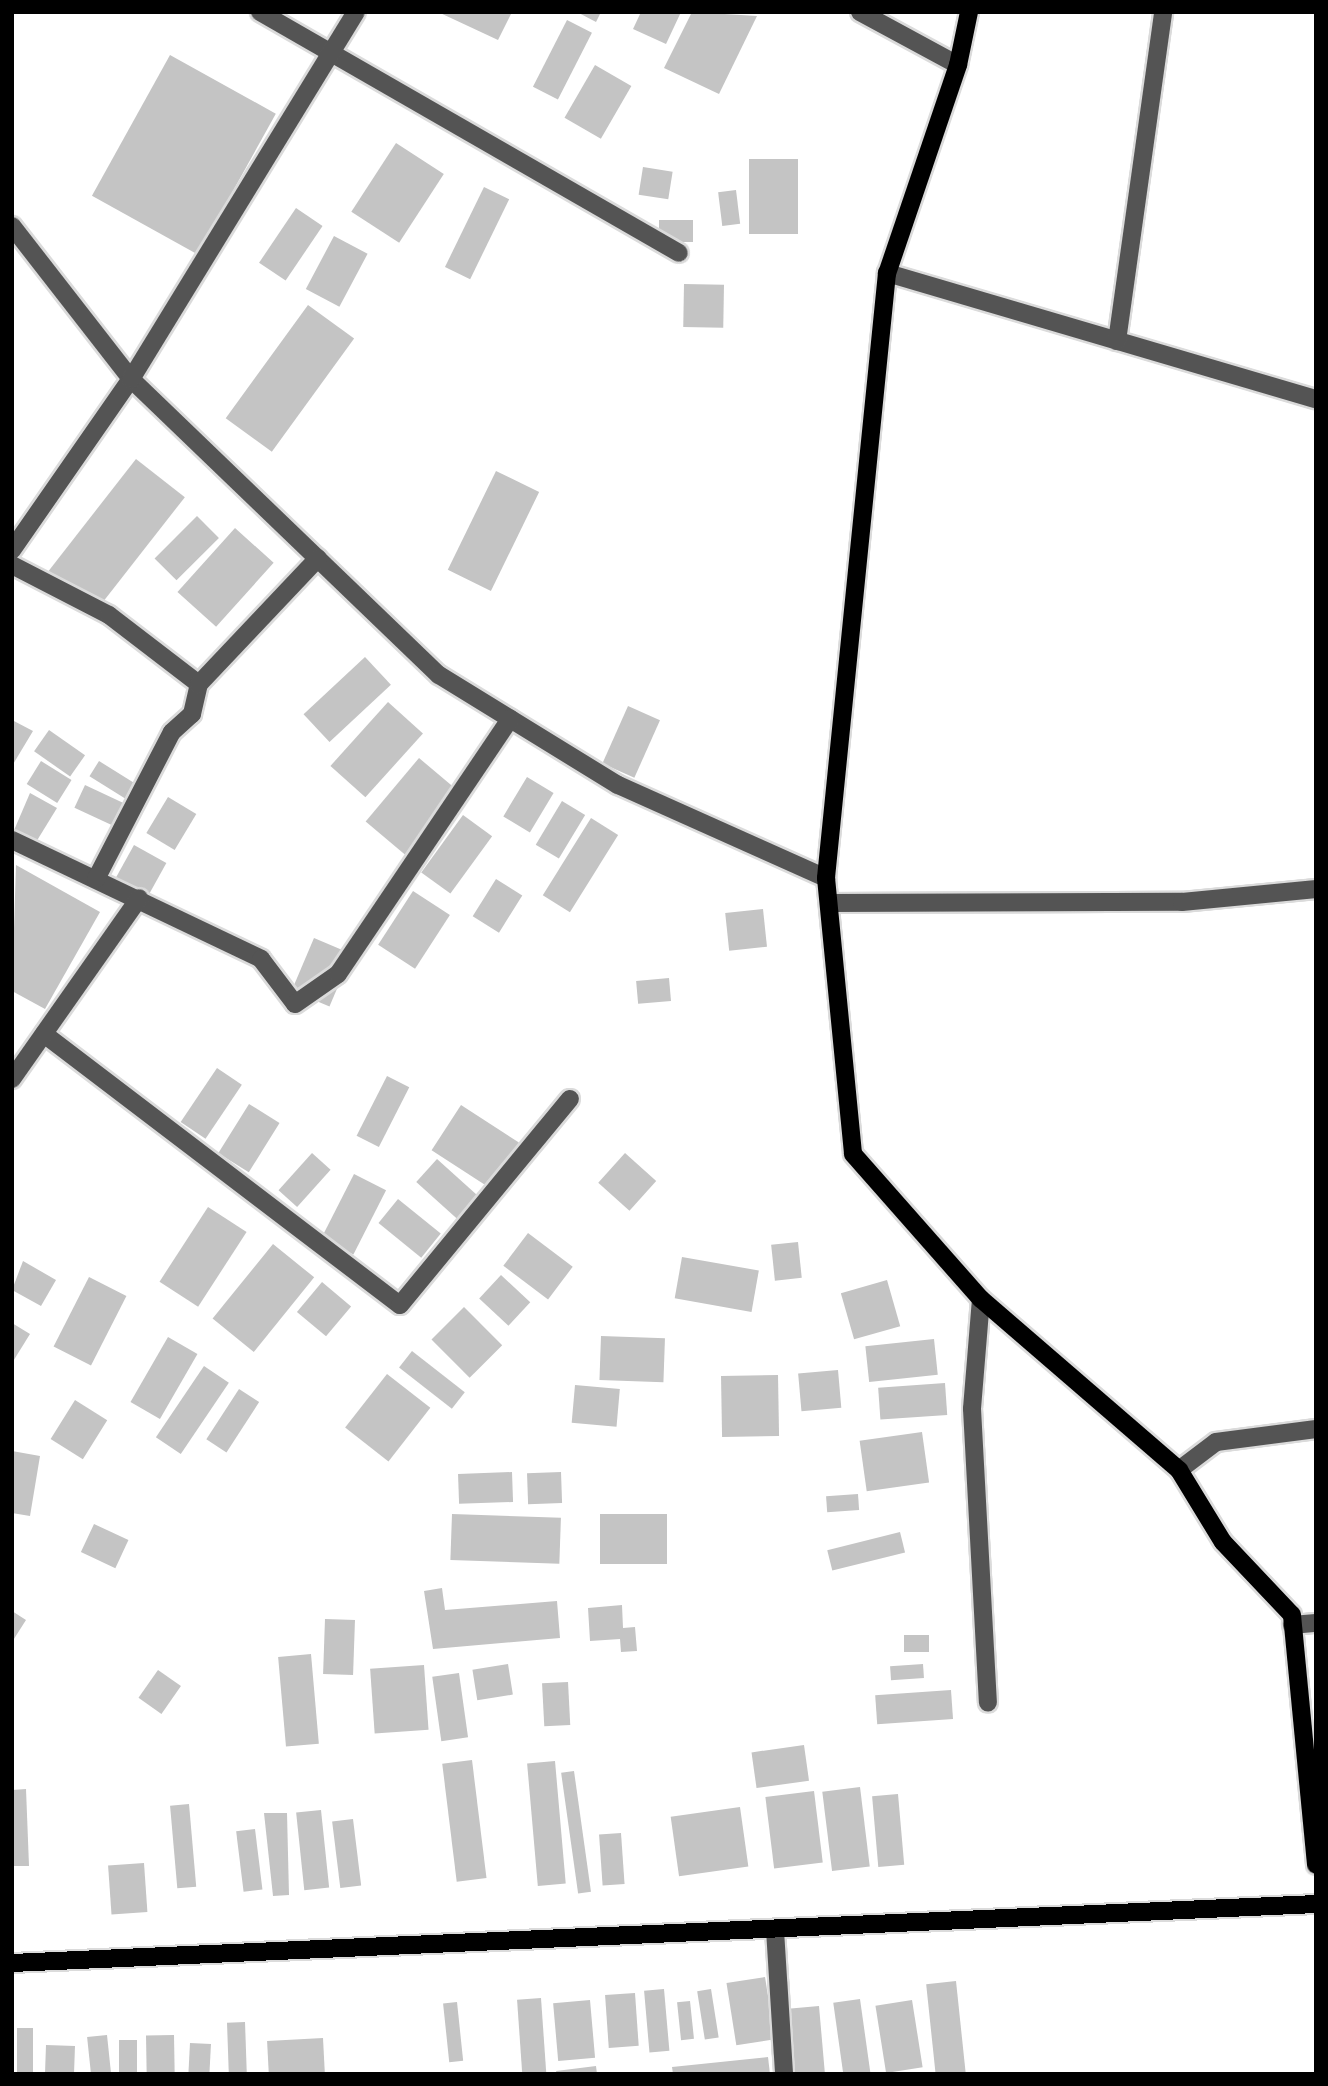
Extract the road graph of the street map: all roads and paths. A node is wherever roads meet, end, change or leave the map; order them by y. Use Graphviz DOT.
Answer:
graph roads {
  1 [pos="260,12"];
  2 [pos="356,12"];
  3 [pos="860,12"];
  4 [pos="969,12"];
  5 [pos="1163,12"];
  6 [pos="333,53"];
  7 [pos="958,65"];
  8 [pos="12,226"];
  9 [pos="679,253"];
  10 [pos="887,273"];
  11 [pos="1117,341"];
  12 [pos="131,379"];
  13 [pos="1316,399"];
  14 [pos="12,550"];
  15 [pos="318,558"];
  16 [pos="12,565"];
  17 [pos="199,684"];
  18 [pos="510,719"];
  19 [pos="12,840"];
  20 [pos="96,878"];
  21 [pos="826,878"];
  22 [pos="1316,889"];
  23 [pos="139,898"];
  24 [pos="829,903"];
  25 [pos="44,1034"];
  26 [pos="12,1079"];
  27 [pos="570,1099"];
  28 [pos="981,1300"];
  29 [pos="1316,1429"];
  30 [pos="1179,1470"];
  31 [pos="1316,1623"];
  32 [pos="1292,1625"];
  33 [pos="988,1703"];
  34 [pos="1316,1865"];
  35 [pos="1316,1904"];
  36 [pos="775,1930"];
  37 [pos="12,1963"];
  38 [pos="784,2074"];
  1 -- 6 [label="street"];
  2 -- 6 [label="street"];
  3 -- 7 [label="street"];
  4 -- 7 [label="main road"];
  5 -- 11 [label="street"];
  6 -- 9 [label="street"];
  6 -- 12 [label="street"];
  7 -- 10 [label="main road"];
  8 -- 12 [label="street"];
  10 -- 11 [label="street"];
  10 -- 21 [label="main road"];
  11 -- 13 [label="street"];
  12 -- 14 [label="street"];
  12 -- 15 [label="street"];
  15 -- 17 [label="street"];
  15 -- 18 [label="street"];
  16 -- 17 [label="street"];
  17 -- 20 [label="street"];
  18 -- 21 [label="street"];
  18 -- 23 [label="street"];
  19 -- 20 [label="street"];
  20 -- 23 [label="street"];
  21 -- 24 [label="main road"];
  22 -- 24 [label="street"];
  23 -- 25 [label="street"];
  24 -- 28 [label="main road"];
  25 -- 26 [label="street"];
  25 -- 27 [label="street"];
  28 -- 30 [label="main road"];
  28 -- 33 [label="street"];
  29 -- 30 [label="street"];
  30 -- 32 [label="main road"];
  31 -- 32 [label="street"];
  32 -- 34 [label="main road"];
  35 -- 36 [label="main road"];
  36 -- 37 [label="main road"];
  36 -- 38 [label="street"];
}
